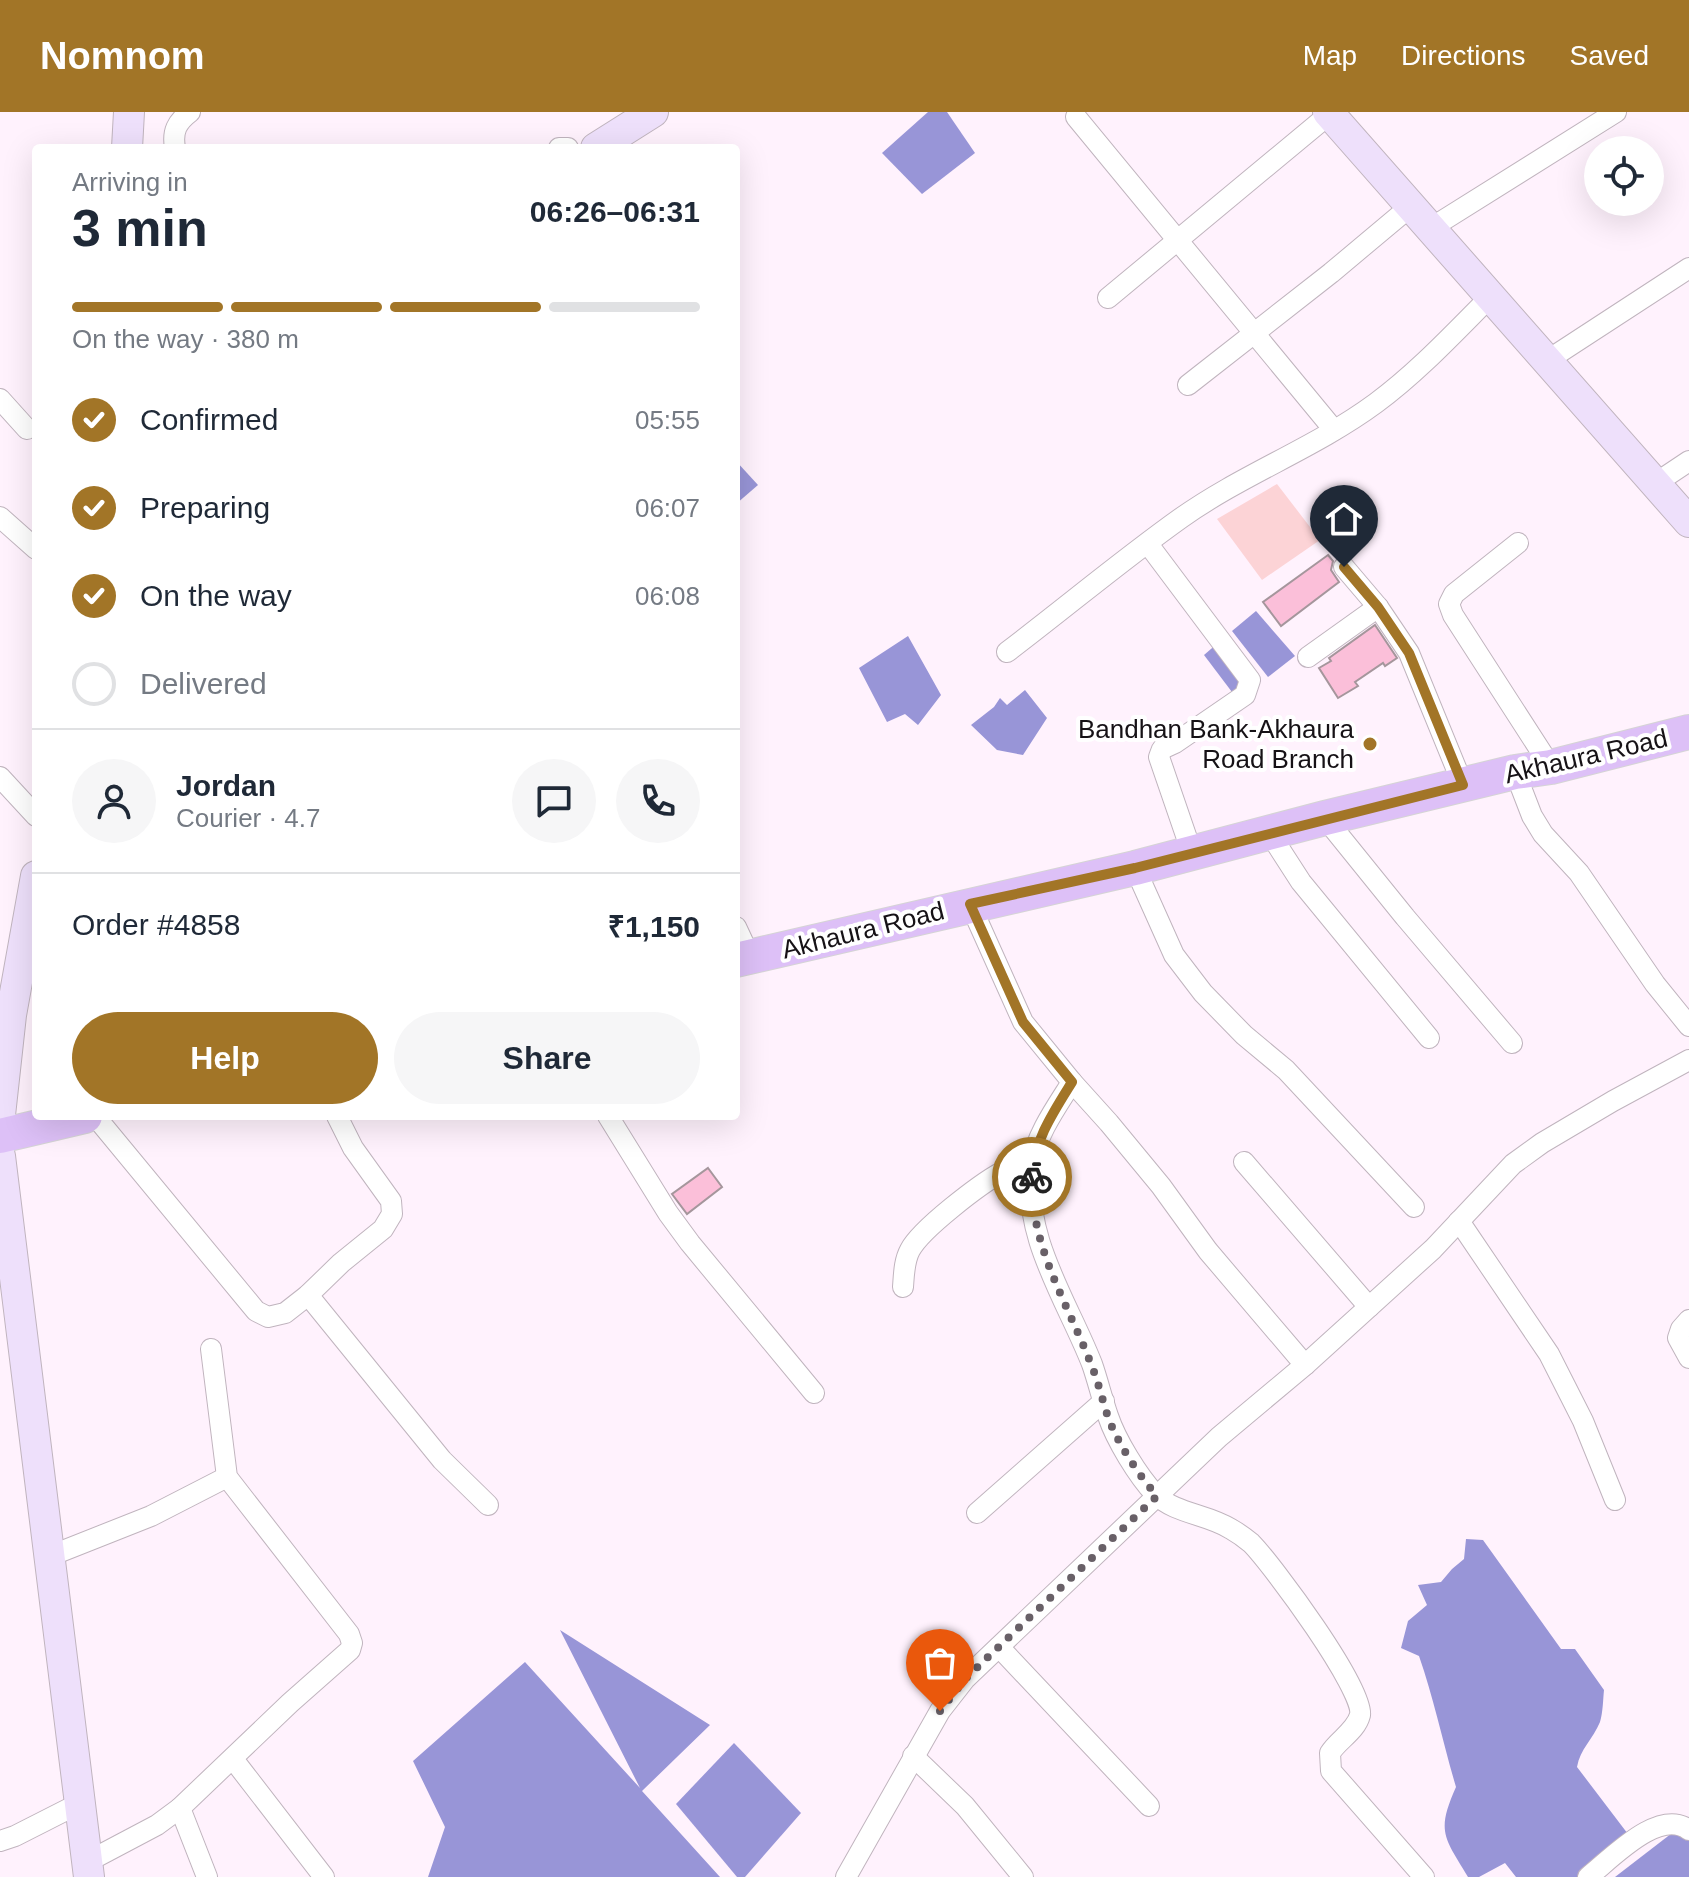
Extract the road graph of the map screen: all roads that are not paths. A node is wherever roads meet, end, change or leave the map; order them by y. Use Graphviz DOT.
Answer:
graph roads {
  1 [pos="129,112"];
  2 [pos="190,112"];
  3 [pos="653,112"];
  4 [pos="1616,112"];
  5 [pos="1330,113"];
  6 [pos="1076,117"];
  7 [pos="127,144"];
  8 [pos="175,144"];
  9 [pos="602,144"];
  10 [pos="1421,217"];
  11 [pos="1178,240"];
  12 [pos="1685,277"];
  13 [pos="1492,295"];
  14 [pos="1108,298"];
  15 [pos="1255,333"];
  16 [pos="1548,360"];
  17 [pos="1188,385"];
  18 [pos="0,399"];
  19 [pos="27,429"];
  20 [pos="1334,430"];
  21 [pos="1689,461"];
  22 [pos="1656,483"];
  23 [pos="0,517"];
  24 [pos="1689,522"];
  25 [pos="1518,543"];
  26 [pos="1148,544"];
  27 [pos="32,545"];
  28 [pos="1344,567"];
  29 [pos="1378,607"];
  30 [pos="1007,652"];
  31 [pos="1308,657"];
  32 [pos="1689,732"];
  33 [pos="1551,767"];
  34 [pos="1515,772"];
  35 [pos="0,777"];
  36 [pos="1463,785"];
  37 [pos="32,812"];
  38 [pos="1325,818"];
  39 [pos="1270,834"];
  40 [pos="1192,853"];
  41 [pos="1135,868"];
  42 [pos="32,898"];
  43 [pos="970,904"];
  44 [pos="741,948"];
  45 [pos="1689,1026"];
  46 [pos="1429,1038"];
  47 [pos="1512,1043"];
  48 [pos="1689,1060"];
  49 [pos="1072,1082"];
  50 [pos="0,1115"];
  51 [pos="68,1120"];
  52 [pos="98,1120"];
  53 [pos="339,1120"];
  54 [pos="610,1120"];
  55 [pos="0,1136"];
  56 [pos="0,1156"];
  57 [pos="1032,1162"];
  58 [pos="1244,1162"];
  59 [pos="1414,1207"];
  60 [pos="1459,1221"];
  61 [pos="903,1287"];
  62 [pos="308,1295"];
  63 [pos="1369,1307"];
  64 [pos="1689,1320"];
  65 [pos="211,1349"];
  66 [pos="1689,1358"];
  67 [pos="1305,1365"];
  68 [pos="814,1393"];
  69 [pos="1104,1401"];
  70 [pos="227,1477"];
  71 [pos="1157,1496"];
  72 [pos="1615,1500"];
  73 [pos="488,1505"];
  74 [pos="977,1513"];
  75 [pos="50,1556"];
  76 [pos="999,1647"];
  77 [pos="913,1756"];
  78 [pos="233,1759"];
  79 [pos="82,1802"];
  80 [pos="1149,1806"];
  81 [pos="180,1808"];
  82 [pos="1689,1830"];
  83 [pos="0,1841"];
  84 [pos="88,1870"];
  85 [pos="207,1877"];
  86 [pos="324,1877"];
  87 [pos="846,1877"];
  88 [pos="1023,1877"];
  89 [pos="1424,1877"];
  90 [pos="1588,1877"];
  1 -- 7 [label="street"];
  2 -- 8 [label="street"];
  3 -- 9 [label="street"];
  4 -- 10 [label="street"];
  5 -- 10 [label="street"];
  5 -- 11 [label="street"];
  6 -- 11 [label="street"];
  10 -- 13 [label="street"];
  10 -- 15 [label="street"];
  11 -- 14 [label="street"];
  11 -- 15 [label="street"];
  12 -- 16 [label="street"];
  13 -- 16 [label="street"];
  13 -- 20 [label="street"];
  15 -- 17 [label="street"];
  15 -- 20 [label="street"];
  16 -- 22 [label="street"];
  18 -- 19 [label="street"];
  20 -- 26 [label="street"];
  21 -- 22 [label="street"];
  22 -- 24 [label="street"];
  23 -- 27 [label="street"];
  25 -- 33 [label="street"];
  26 -- 30 [label="street"];
  26 -- 40 [label="street"];
  28 -- 29 [label="street"];
  29 -- 31 [label="street"];
  29 -- 36 [label="street"];
  32 -- 33 [label="main road, Akhaura Road"];
  33 -- 34 [label="main road, Akhaura Road"];
  34 -- 36 [label="main road, Akhaura Road"];
  34 -- 45 [label="street"];
  35 -- 37 [label="street"];
  36 -- 38 [label="main road, Akhaura Road"];
  38 -- 39 [label="main road, Akhaura Road"];
  38 -- 47 [label="street"];
  39 -- 40 [label="main road, Akhaura Road"];
  39 -- 46 [label="street"];
  40 -- 41 [label="main road, Akhaura Road"];
  41 -- 43 [label="main road, Akhaura Road"];
  41 -- 59 [label="street"];
  42 -- 50 [label="street"];
  43 -- 44 [label="main road, Akhaura Road"];
  43 -- 49 [label="street"];
  48 -- 60 [label="street"];
  49 -- 57 [label="street"];
  49 -- 67 [label="street"];
  51 -- 55 [label="main road"];
  52 -- 62 [label="street"];
  53 -- 62 [label="street"];
  54 -- 68 [label="street"];
  56 -- 75 [label="street"];
  57 -- 61 [label="street"];
  57 -- 69 [label="street"];
  58 -- 63 [label="street"];
  60 -- 63 [label="street"];
  60 -- 72 [label="street"];
  62 -- 73 [label="street"];
  63 -- 67 [label="street"];
  64 -- 66 [label="street"];
  65 -- 70 [label="street"];
  67 -- 71 [label="street"];
  69 -- 71 [label="street"];
  69 -- 74 [label="street"];
  70 -- 75 [label="street"];
  70 -- 78 [label="street"];
  71 -- 76 [label="street"];
  71 -- 89 [label="street"];
  75 -- 79 [label="street"];
  76 -- 77 [label="street"];
  76 -- 80 [label="street"];
  77 -- 87 [label="street"];
  77 -- 88 [label="street"];
  78 -- 81 [label="street"];
  78 -- 86 [label="street"];
  79 -- 83 [label="street"];
  79 -- 84 [label="street"];
  81 -- 84 [label="street"];
  81 -- 85 [label="street"];
  82 -- 90 [label="street"];
}
